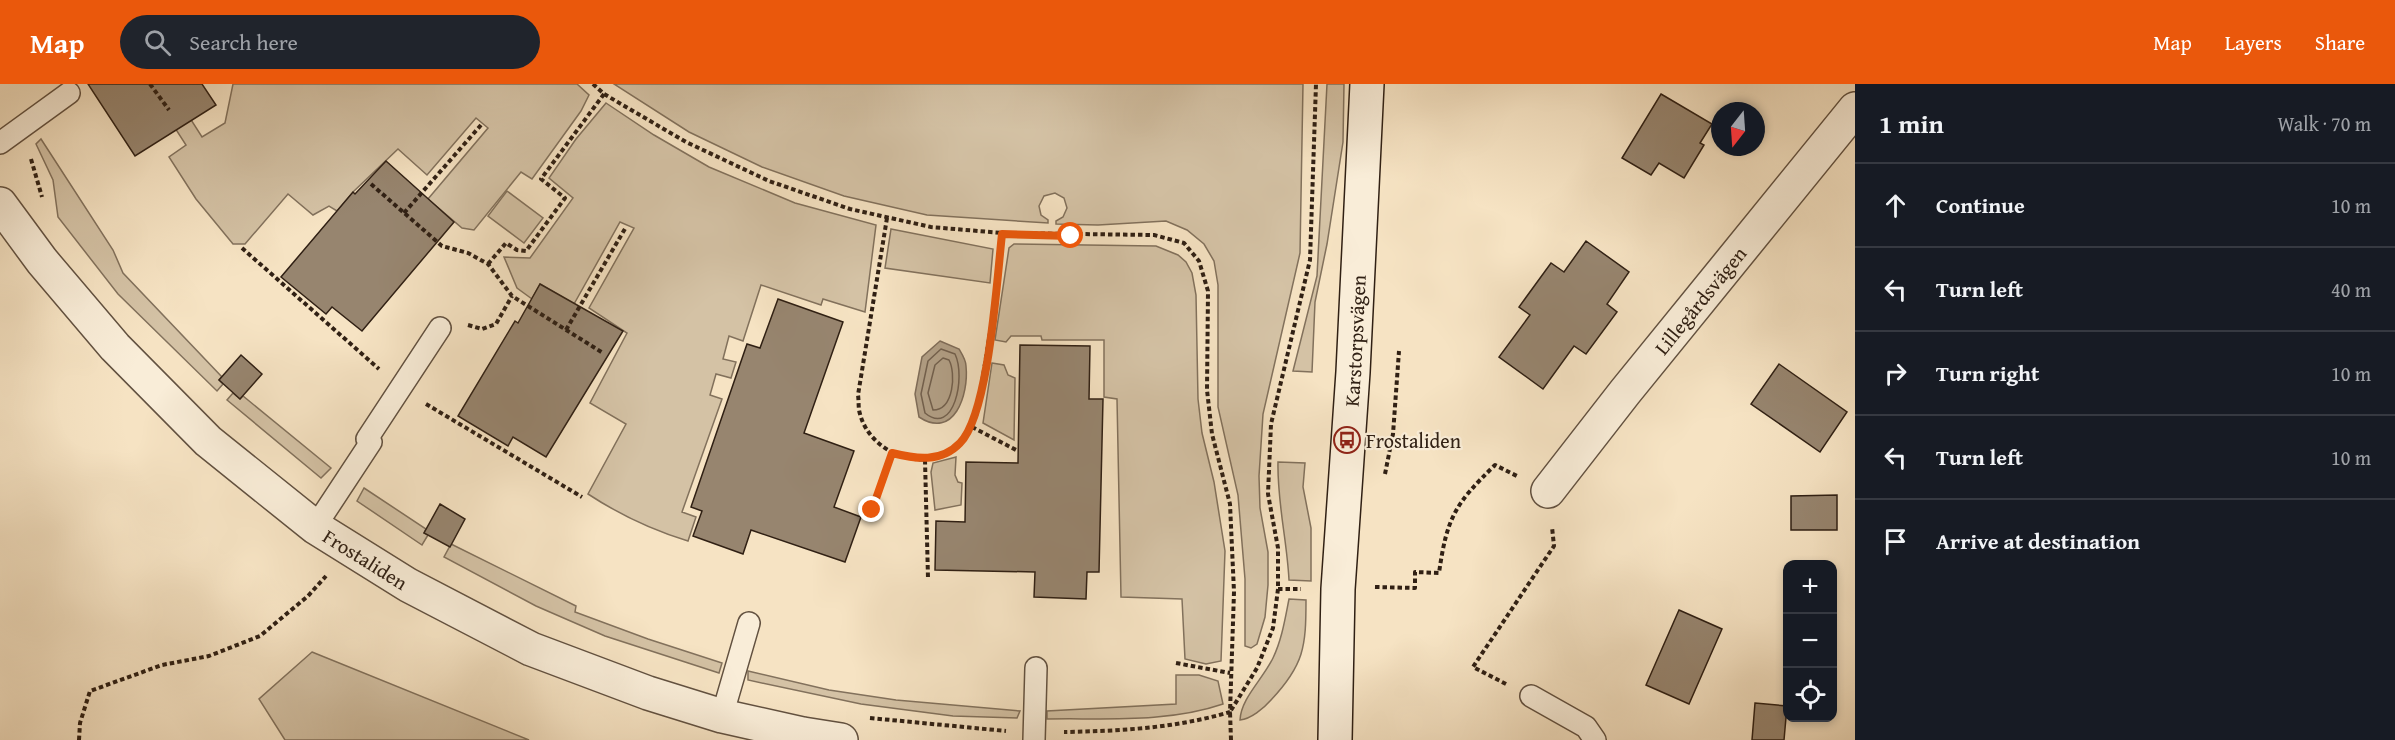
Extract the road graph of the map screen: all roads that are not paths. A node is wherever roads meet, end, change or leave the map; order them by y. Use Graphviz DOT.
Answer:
graph roads {
  1 [pos="1367,84"];
  2 [pos="69,93"];
  3 [pos="1855,109"];
  4 [pos="8,137"];
  5 [pos="0,204"];
  6 [pos="440,328"];
  7 [pos="1548,491"];
  8 [pos="315,527"];
  9 [pos="749,623"];
  10 [pos="1036,668"];
  11 [pos="1531,696"];
  12 [pos="722,716"];
  13 [pos="851,728"];
  14 [pos="1034,736"];
  15 [pos="1334,740"];
  16 [pos="1595,740"];
  1 -- 15 [label="street, Karstorpsvägen"];
  2 -- 4 [label="lane"];
  3 -- 7 [label="street, Lillegårdsvägen"];
  5 -- 8 [label="street, Frostaliden"];
  6 -- 8 [label="lane"];
  8 -- 12 [label="street, Frostaliden"];
  9 -- 12 [label="lane"];
  10 -- 14 [label="lane"];
  11 -- 16 [label="lane"];
  12 -- 13 [label="street, Frostaliden"];
}
